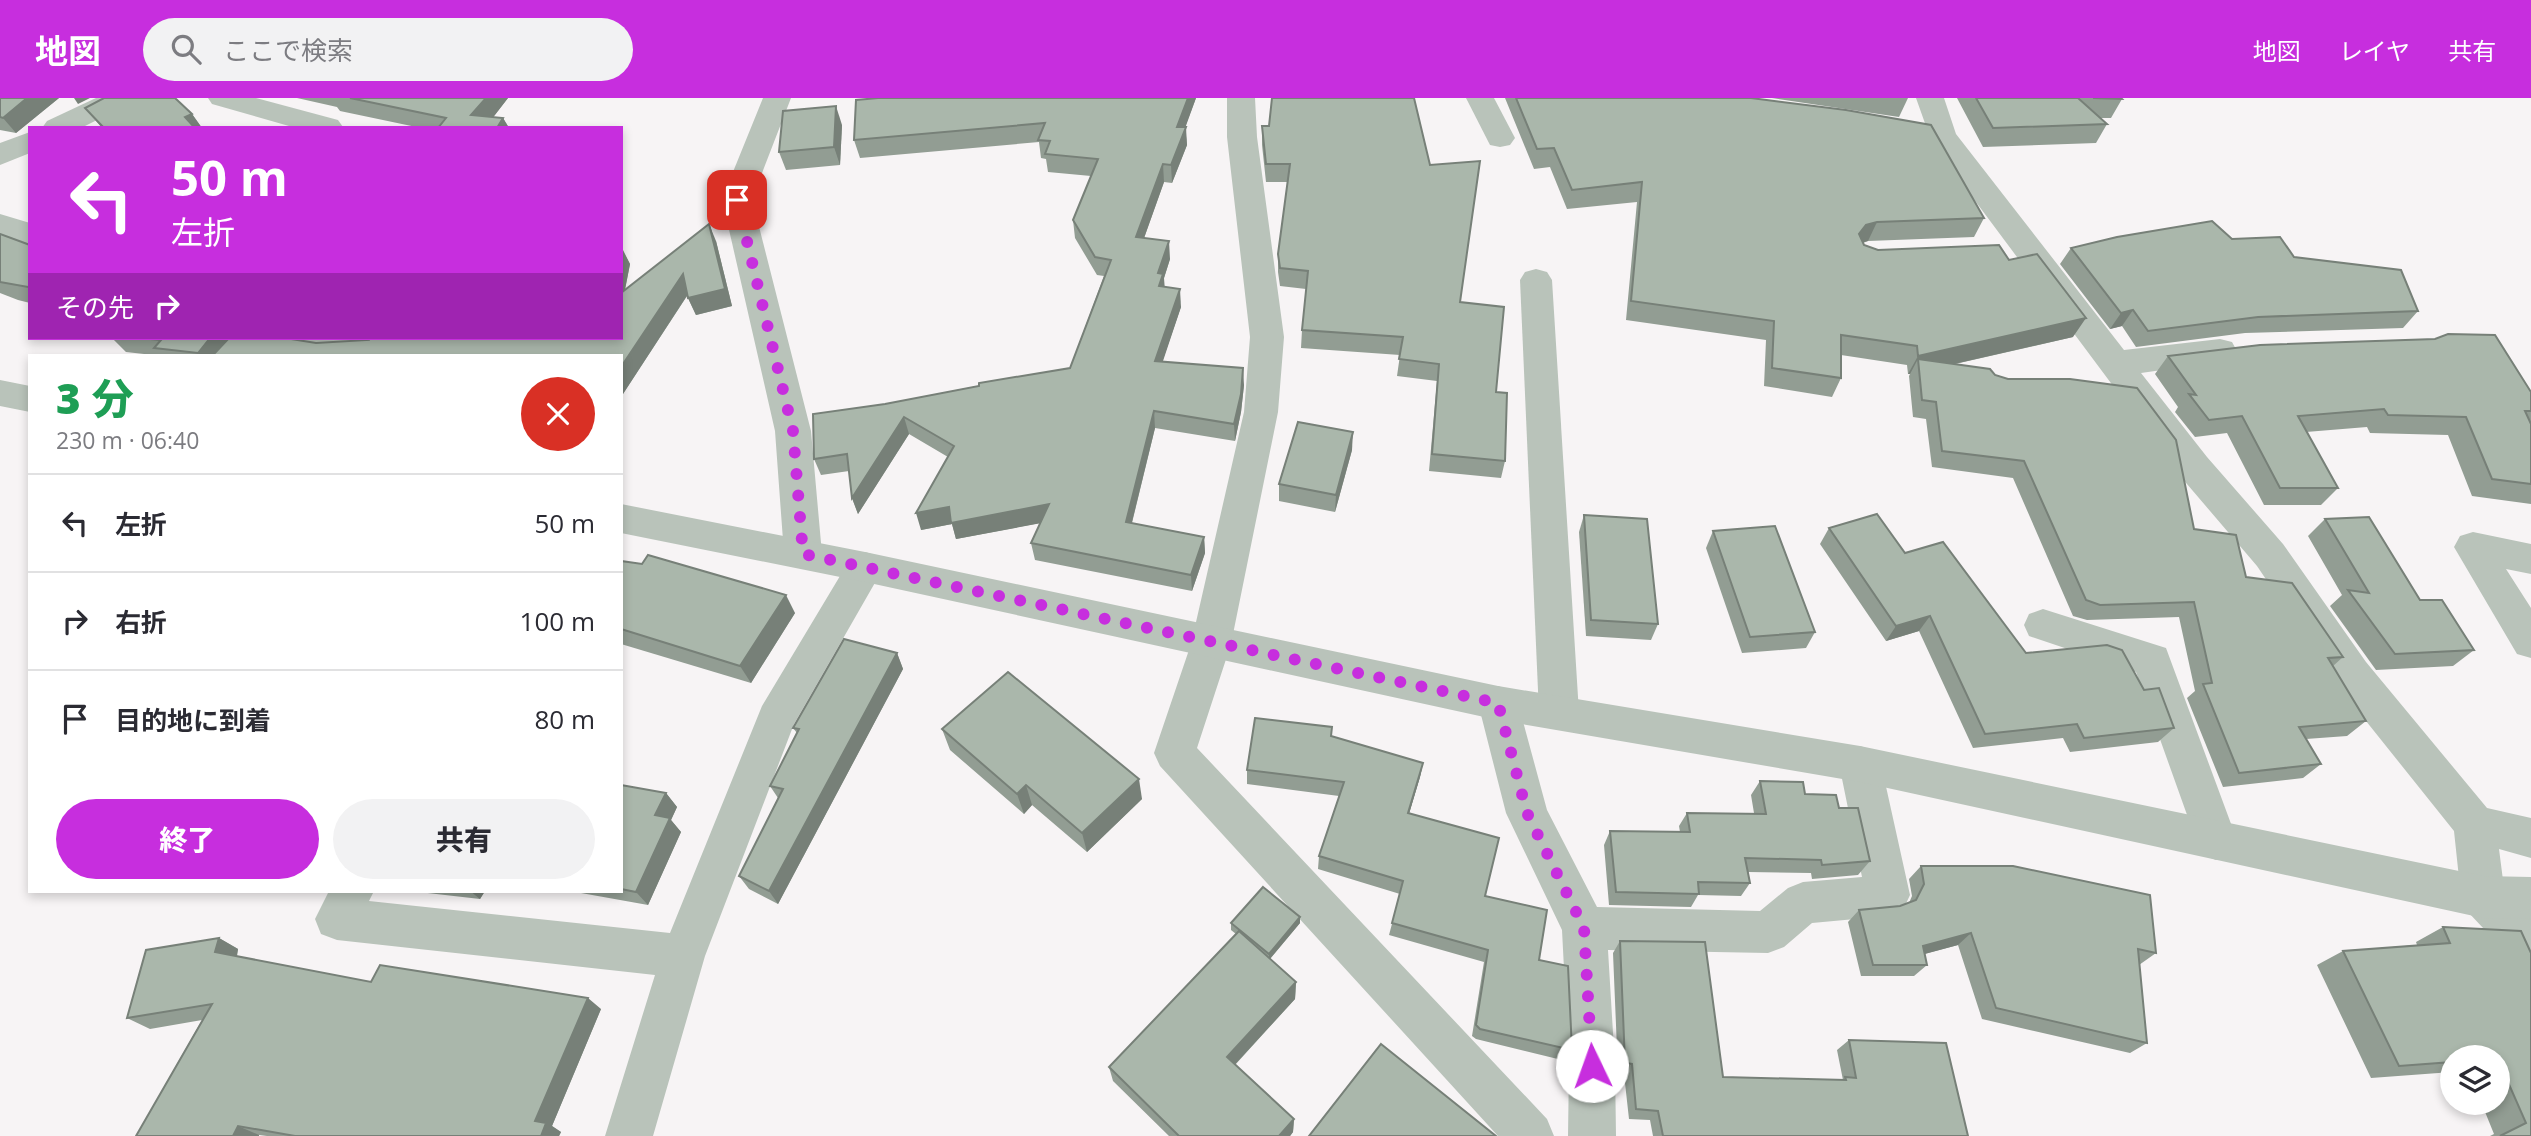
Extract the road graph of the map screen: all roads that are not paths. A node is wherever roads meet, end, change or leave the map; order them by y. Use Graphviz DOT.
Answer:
graph roads {
  1 [pos="119,98"];
  2 [pos="222,98"];
  3 [pos="777,98"];
  4 [pos="1241,98"];
  5 [pos="1480,98"];
  6 [pos="1930,98"];
  7 [pos="61,126"];
  8 [pos="324,126"];
  9 [pos="1500,138"];
  10 [pos="28,142"];
  11 [pos="0,155"];
  12 [pos="0,224"];
  13 [pos="28,234"];
  14 [pos="2027,249"];
  15 [pos="1988,250"];
  16 [pos="1536,280"];
  17 [pos="313,340"];
  18 [pos="2245,348"];
  19 [pos="358,354"];
  20 [pos="2110,376"];
  21 [pos="0,393"];
  22 [pos="28,399"];
  23 [pos="623,518"];
  24 [pos="803,554"];
  25 [pos="2531,559"];
  26 [pos="865,567"];
  27 [pos="2043,625"];
  28 [pos="2531,642"];
  29 [pos="1212,644"];
  30 [pos="1498,703"];
  31 [pos="1559,713"];
  32 [pos="1860,764"];
  33 [pos="2474,824"];
  34 [pos="2531,838"];
  35 [pos="2216,840"];
  36 [pos="351,893"];
  37 [pos="2483,897"];
  38 [pos="2531,898"];
  39 [pos="1584,928"];
  40 [pos="2531,947"];
  41 [pos="683,956"];
  42 [pos="629,1136"];
  43 [pos="1530,1136"];
  44 [pos="1592,1136"];
  1 -- 7 [label="street"];
  2 -- 8 [label="street"];
  3 -- 24 [label="street"];
  4 -- 29 [label="street"];
  5 -- 9 [label="street"];
  6 -- 14 [label="street"];
  10 -- 11 [label="street"];
  12 -- 13 [label="street"];
  14 -- 15 [label="street"];
  14 -- 20 [label="street"];
  16 -- 31 [label="street"];
  17 -- 19 [label="street"];
  18 -- 20 [label="street"];
  20 -- 33 [label="street"];
  21 -- 22 [label="street"];
  23 -- 24 [label="street"];
  24 -- 26 [label="street"];
  25 -- 28 [label="street"];
  26 -- 29 [label="street"];
  26 -- 41 [label="street"];
  27 -- 35 [label="street"];
  29 -- 30 [label="street"];
  29 -- 43 [label="street"];
  30 -- 31 [label="street"];
  30 -- 39 [label="street"];
  31 -- 32 [label="street"];
  32 -- 35 [label="street"];
  32 -- 39 [label="street"];
  33 -- 34 [label="street"];
  33 -- 37 [label="street"];
  35 -- 37 [label="street"];
  36 -- 41 [label="street"];
  37 -- 38 [label="street"];
  37 -- 40 [label="street"];
  39 -- 44 [label="street"];
  41 -- 42 [label="street"];
}
